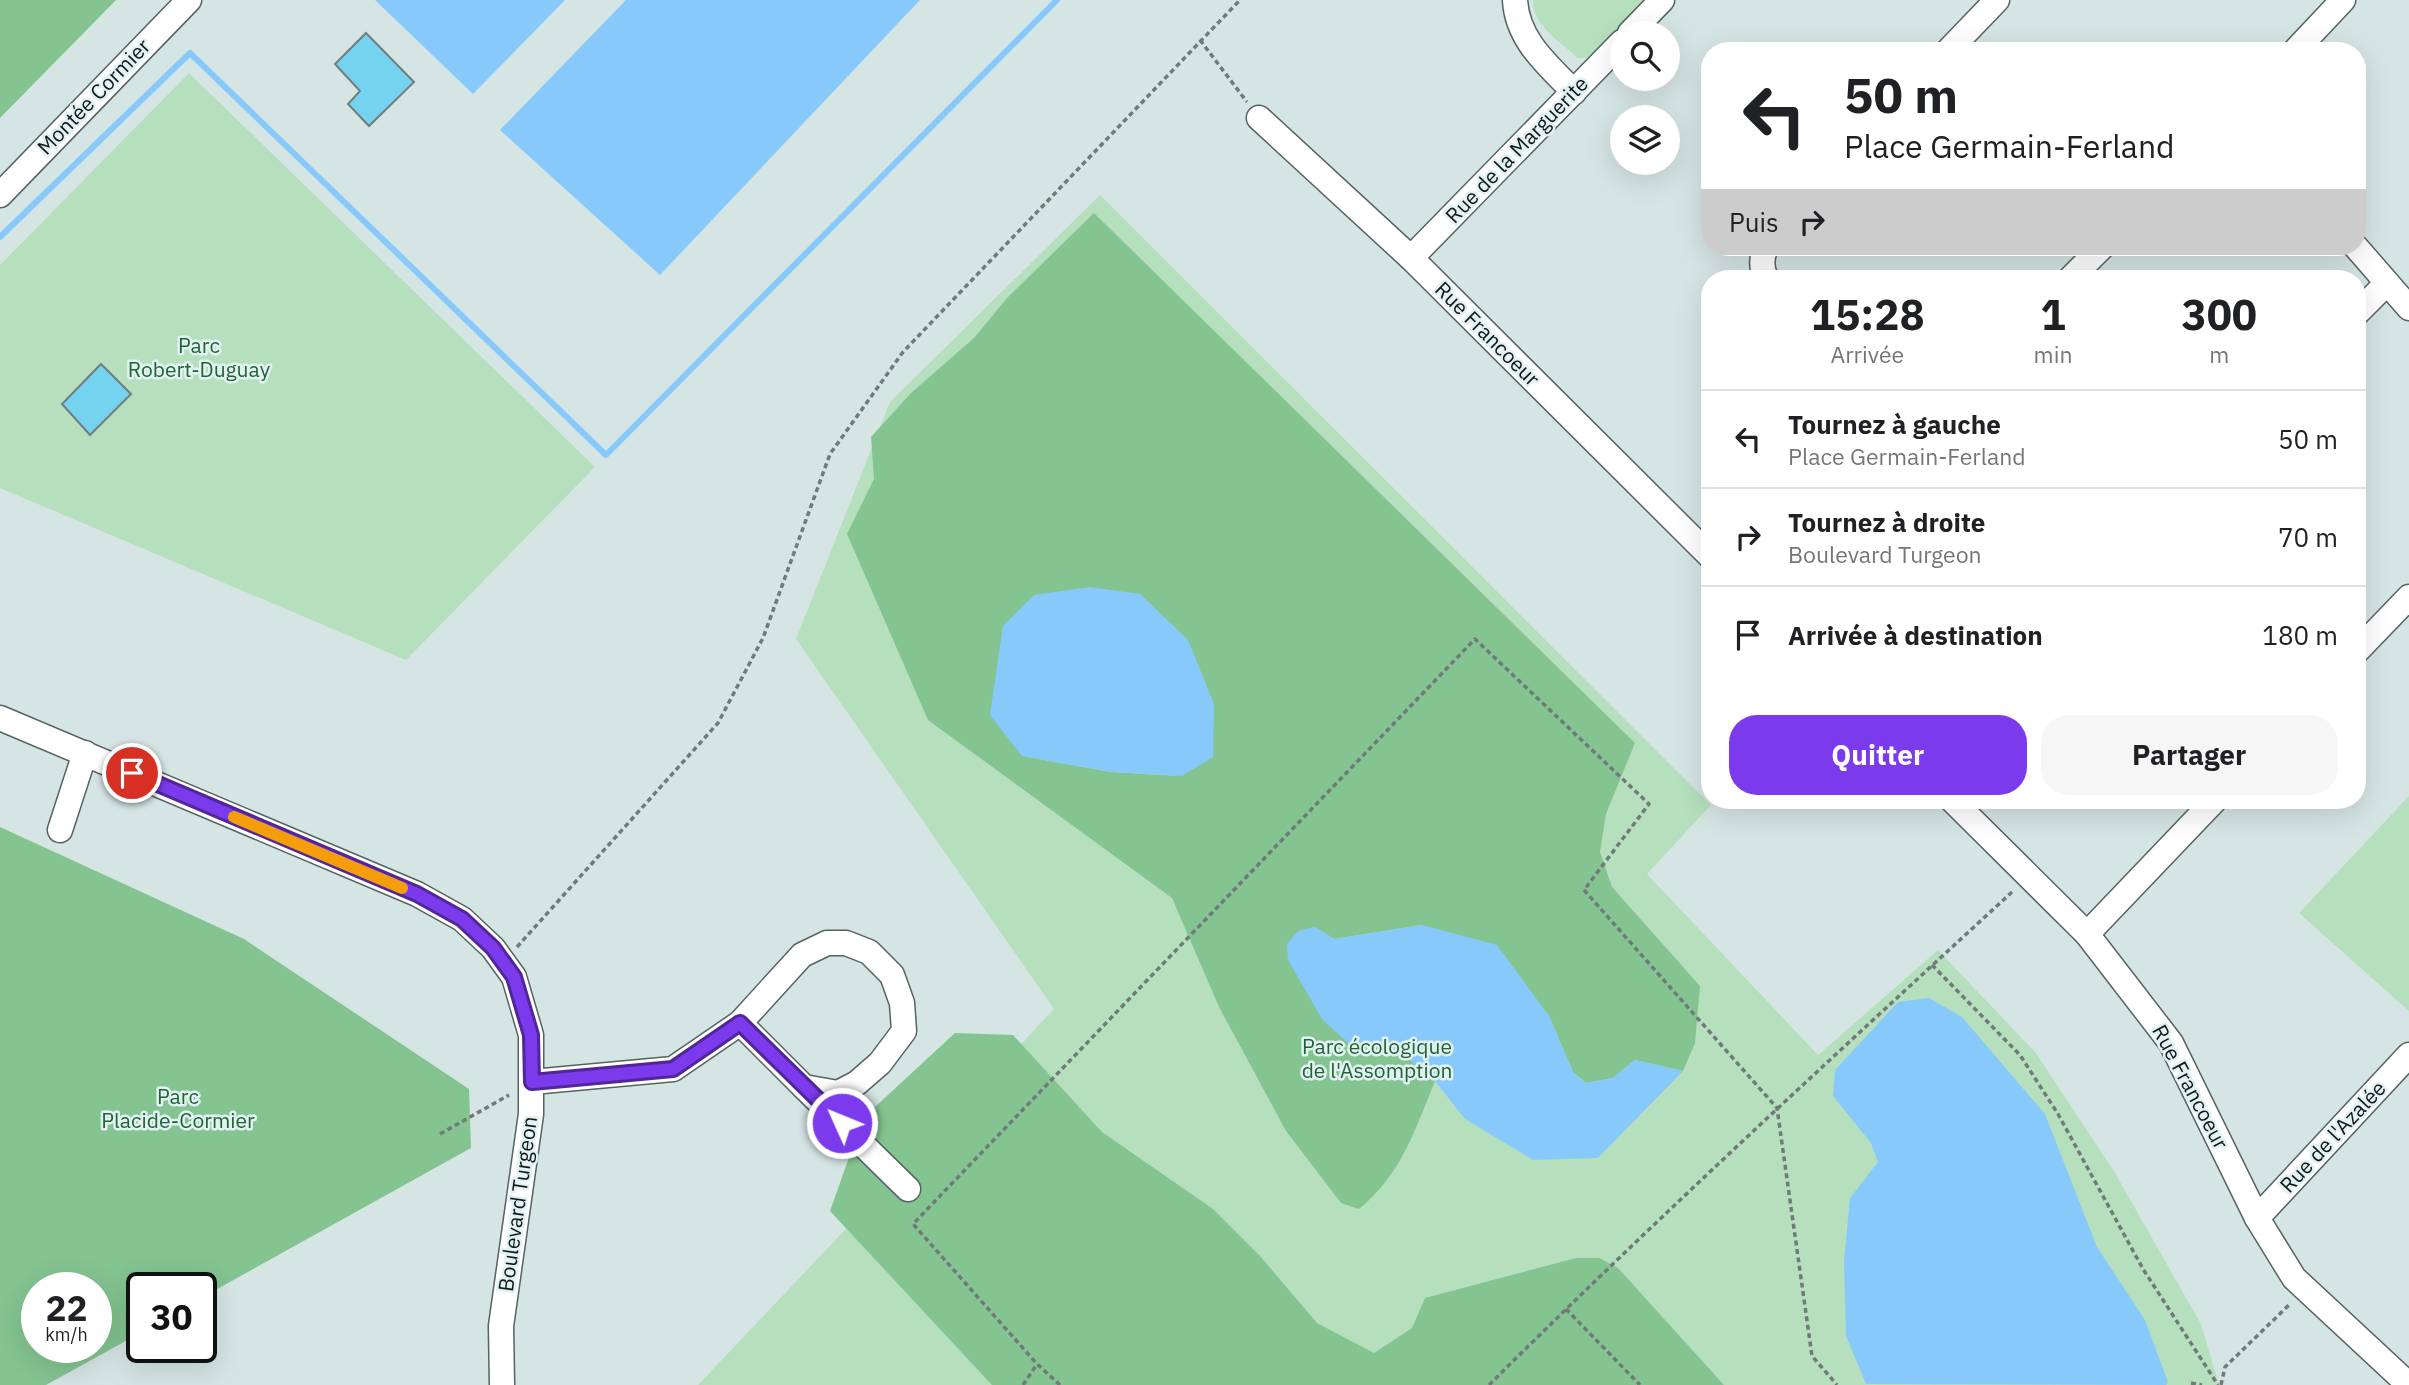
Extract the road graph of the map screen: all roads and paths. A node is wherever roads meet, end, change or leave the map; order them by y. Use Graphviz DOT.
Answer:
graph roads {
  1 [pos="189,0"];
  2 [pos="1240,0"];
  3 [pos="1515,0"];
  4 [pos="1662,0"];
  5 [pos="1997,0"];
  6 [pos="2343,0"];
  7 [pos="1642,21"];
  8 [pos="1200,40"];
  9 [pos="1957,42"];
  10 [pos="2303,42"];
  11 [pos="1610,54"];
  12 [pos="1574,92"];
  13 [pos="1259,118"];
  14 [pos="0,195"];
  15 [pos="2093,256"];
  16 [pos="2364,256"];
  17 [pos="1411,258"];
  18 [pos="2079,270"];
  19 [pos="2387,283"];
  20 [pos="2366,304"];
  21 [pos="2409,308"];
  22 [pos="1701,547"];
  23 [pos="2409,597"];
  24 [pos="2366,642"];
  25 [pos="0,718"];
  26 [pos="85,753"];
  27 [pos="1961,809"];
  28 [pos="2206,809"];
  29 [pos="60,830"];
  30 [pos="2029,876"];
  31 [pos="2087,934"];
  32 [pos="503,962"];
  33 [pos="1932,965"];
  34 [pos="740,1023"];
  35 [pos="2409,1055"];
  36 [pos="532,1082"];
  37 [pos="804,1087"];
  38 [pos="1777,1108"];
  39 [pos="440,1134"];
  40 [pos="908,1189"];
  41 [pos="2257,1218"];
  42 [pos="2306,1289"];
  43 [pos="1566,1309"];
  44 [pos="1037,1364"];
  45 [pos="2409,1384"];
  46 [pos="502,1385"];
  47 [pos="1023,1385"];
  48 [pos="1060,1385"];
  49 [pos="1489,1385"];
  50 [pos="1640,1385"];
  51 [pos="1837,1385"];
  52 [pos="2189,1385"];
  53 [pos="2202,1385"];
  54 [pos="2219,1385"];
  1 -- 14 [label="street, Montée Cormier"];
  2 -- 8 [label="path"];
  3 -- 12 [label="street"];
  4 -- 7 [label="street"];
  5 -- 9 [label="street"];
  6 -- 10 [label="street"];
  8 -- 13 [label="path"];
  8 -- 32 [label="path"];
  11 -- 12 [label="street, Rue de la Marguerite"];
  12 -- 17 [label="street, Rue de la Marguerite"];
  13 -- 17 [label="street, Rue Francoeur"];
  15 -- 18 [label="street"];
  16 -- 19 [label="street"];
  17 -- 22 [label="street, Rue Francoeur"];
  19 -- 20 [label="street"];
  19 -- 21 [label="street"];
  23 -- 24 [label="street"];
  25 -- 26 [label="street, Boulevard Turgeon"];
  26 -- 29 [label="street"];
  26 -- 32 [label="street, Boulevard Turgeon"];
  27 -- 30 [label="street, Rue Francoeur"];
  28 -- 31 [label="street"];
  30 -- 31 [label="street, Rue Francoeur"];
  30 -- 33 [label="path"];
  31 -- 41 [label="street, Rue Francoeur"];
  32 -- 36 [label="street, Boulevard Turgeon"];
  33 -- 38 [label="path"];
  33 -- 54 [label="path"];
  34 -- 36 [label="street"];
  34 -- 37 [label="street"];
  34 -- 37 [label="street"];
  35 -- 41 [label="street, Rue de l'Azalée"];
  36 -- 39 [label="path"];
  36 -- 46 [label="street, Boulevard Turgeon"];
  37 -- 40 [label="street"];
  38 -- 43 [label="path"];
  38 -- 44 [label="path"];
  38 -- 51 [label="path"];
  41 -- 42 [label="street, Rue Francoeur"];
  42 -- 45 [label="street, Rue Francoeur"];
  42 -- 54 [label="path"];
  43 -- 49 [label="path"];
  43 -- 50 [label="path"];
  44 -- 47 [label="path"];
  44 -- 48 [label="path"];
  52 -- 53 [label="path"];
}
